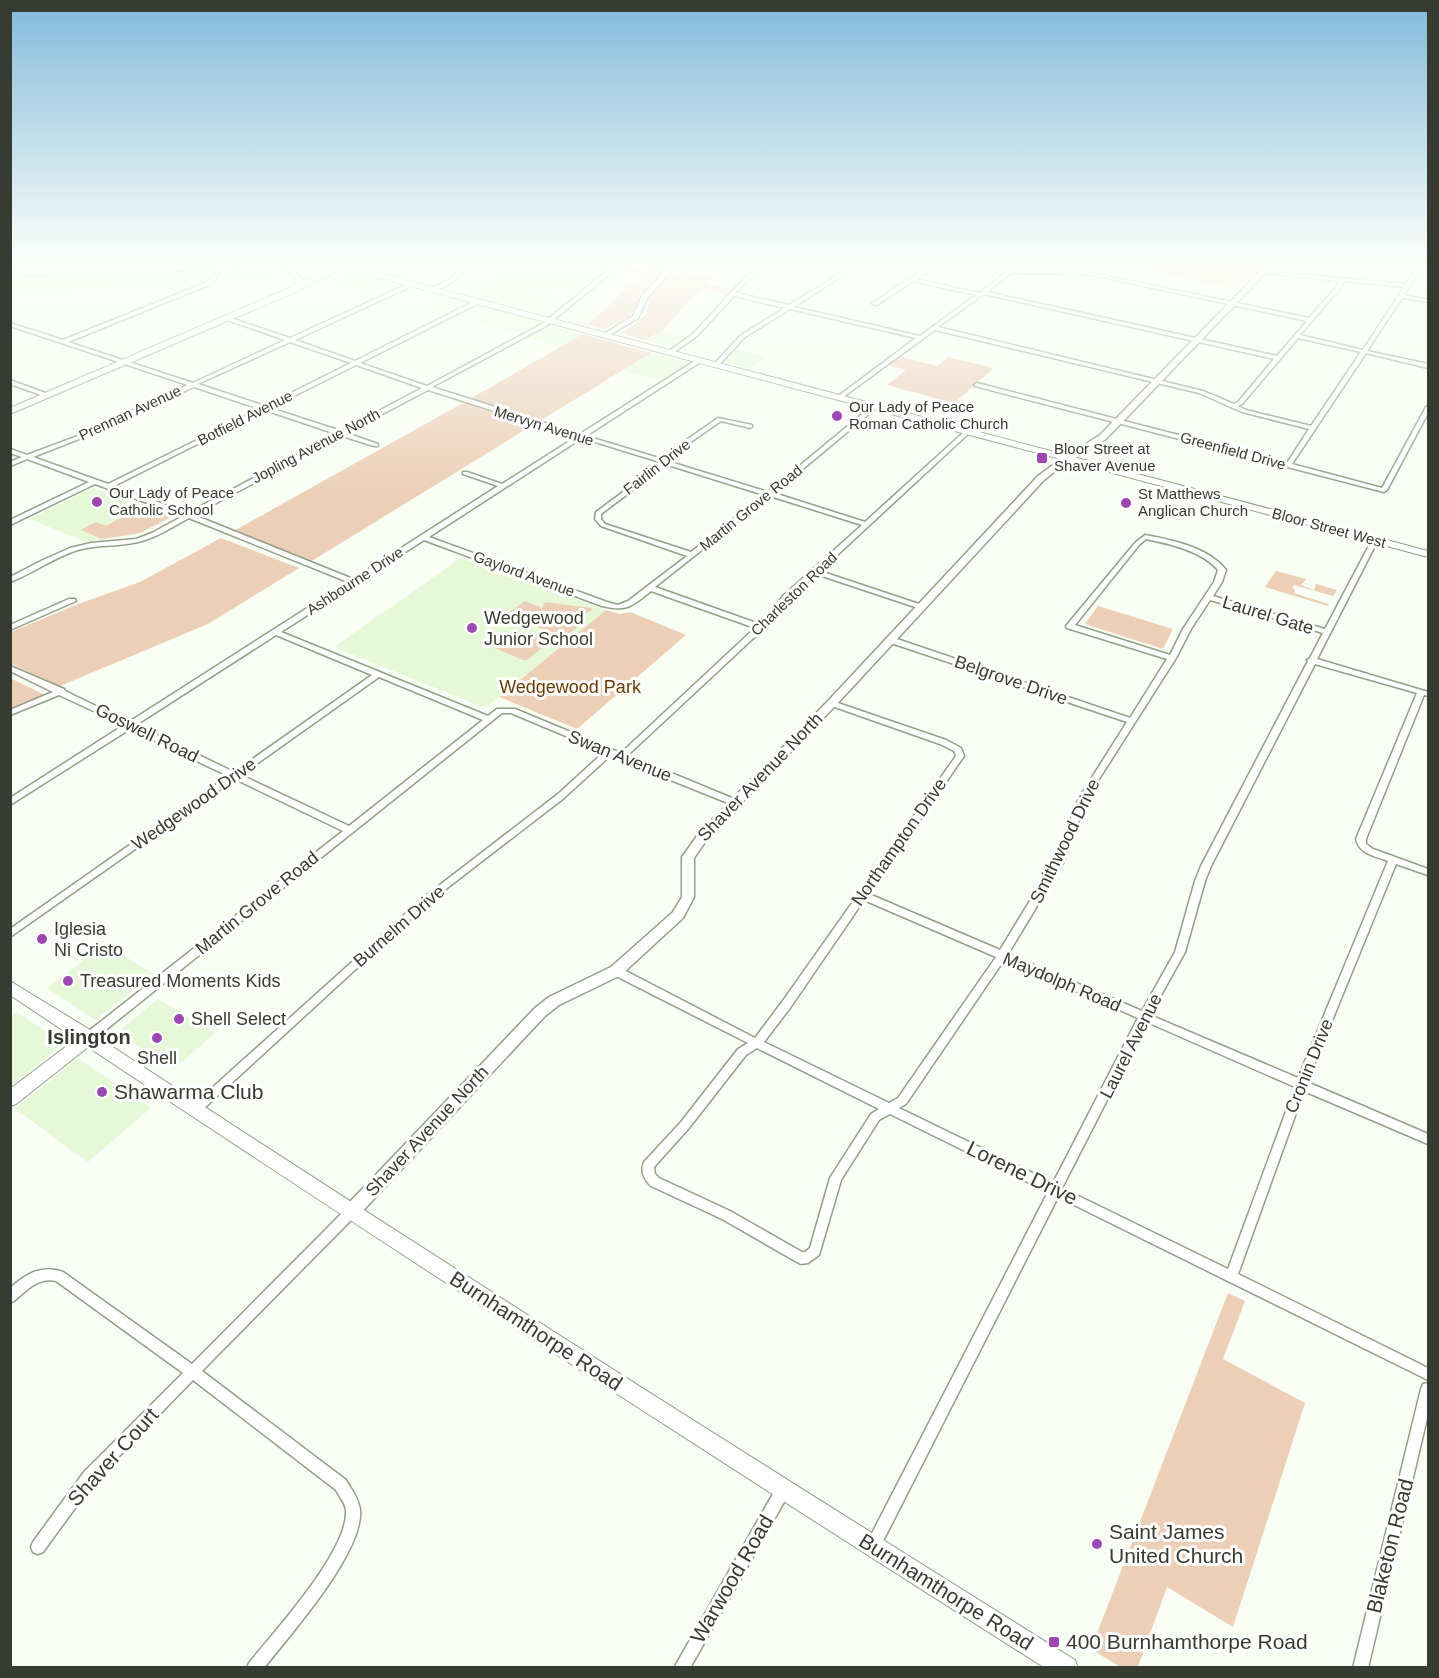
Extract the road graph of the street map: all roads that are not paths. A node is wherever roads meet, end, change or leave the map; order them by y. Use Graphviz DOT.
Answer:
graph roads {
  1 [pos="56,338"];
  2 [pos="72,338"];
  3 [pos="179,338"];
  4 [pos="284,338"];
  5 [pos="293,338"];
  6 [pos="405,338"];
  7 [pos="517,338"];
  8 [pos="619,338"];
  9 [pos="690,338"];
  10 [pos="741,338"];
  11 [pos="921,338"];
  12 [pos="978,338"];
  13 [pos="1189,338"];
  14 [pos="1294,338"];
  15 [pos="1306,338"];
  16 [pos="1372,338"];
  17 [pos="289,340"];
  18 [pos="1197,340"];
  19 [pos="65,341"];
  20 [pos="1363,351"];
  21 [pos="671,352"];
  22 [pos="1277,358"];
  23 [pos="700,360"];
  24 [pos="125,362"];
  25 [pos="356,363"];
  26 [pos="717,364"];
  27 [pos="1428,366"];
  28 [pos="1158,381"];
  29 [pos="10,382"];
  30 [pos="193,384"];
  31 [pos="977,385"];
  32 [pos="426,388"];
  33 [pos="46,395"];
  34 [pos="839,398"];
  35 [pos="874,407"];
  36 [pos="1233,407"];
  37 [pos="264,408"];
  38 [pos="1428,408"];
  39 [pos="10,411"];
  40 [pos="1118,421"];
  41 [pos="750,426"];
  42 [pos="1311,429"];
  43 [pos="967,432"];
  44 [pos="339,434"];
  45 [pos="580,437"];
  46 [pos="375,445"];
  47 [pos="10,451"];
  48 [pos="27,457"];
  49 [pos="1068,459"];
  50 [pos="663,462"];
  51 [pos="10,464"];
  52 [pos="1288,466"];
  53 [pos="465,473"];
  54 [pos="93,482"];
  55 [pos="502,486"];
  56 [pos="108,487"];
  57 [pos="769,494"];
  58 [pos="188,516"];
  59 [pos="10,522"];
  60 [pos="866,524"];
  61 [pos="423,537"];
  62 [pos="1374,540"];
  63 [pos="1428,554"];
  64 [pos="692,555"];
  65 [pos="814,571"];
  66 [pos="10,580"];
  67 [pos="354,582"];
  68 [pos="650,588"];
  69 [pos="1209,597"];
  70 [pos="72,602"];
  71 [pos="626,605"];
  72 [pos="921,606"];
  73 [pos="760,627"];
  74 [pos="10,628"];
  75 [pos="276,632"];
  76 [pos="1327,632"];
  77 [pos="891,640"];
  78 [pos="1172,658"];
  79 [pos="1311,660"];
  80 [pos="10,668"];
  81 [pos="377,675"];
  82 [pos="61,691"];
  83 [pos="1425,693"];
  84 [pos="832,703"];
  85 [pos="504,710"];
  86 [pos="10,713"];
  87 [pos="487,719"];
  88 [pos="1131,722"];
  89 [pos="132,724"];
  90 [pos="609,752"];
  91 [pos="621,757"];
  92 [pos="234,776"];
  93 [pos="10,802"];
  94 [pos="736,803"];
  95 [pos="349,830"];
  96 [pos="1393,859"];
  97 [pos="1428,872"];
  98 [pos="862,895"];
  99 [pos="10,934"];
  100 [pos="1002,957"];
  101 [pos="616,971"];
  102 [pos="10,987"];
  103 [pos="1144,1017"];
  104 [pos="89,1037"];
  105 [pos="757,1043"];
  106 [pos="1301,1084"];
  107 [pos="10,1099"];
  108 [pos="892,1108"];
  109 [pos="196,1109"];
  110 [pos="1428,1139"];
  111 [pos="1056,1191"];
  112 [pos="351,1212"];
  113 [pos="1232,1275"];
  114 [pos="10,1297"];
  115 [pos="194,1373"];
  116 [pos="1428,1374"];
  117 [pos="1428,1389"];
  118 [pos="783,1490"];
  119 [pos="873,1546"];
  120 [pos="38,1547"];
  121 [pos="254,1668"];
  122 [pos="681,1668"];
  123 [pos="1067,1668"];
  124 [pos="1360,1668"];
  1 -- 19 [label="street"];
  2 -- 19 [label="street"];
  3 -- 24 [label="main road"];
  4 -- 17 [label="street, Mervyn Avenue"];
  5 -- 17 [label="street, Prennan Avenue"];
  6 -- 25 [label="street, Botfield Avenue"];
  7 -- 32 [label="street, Jopling Avenue North"];
  8 -- 21 [label="main road, Bloor Street West"];
  9 -- 21 [label="street"];
  10 -- 26 [label="street"];
  11 -- 34 [label="street"];
  12 -- 28 [label="street"];
  13 -- 18 [label="street"];
  14 -- 22 [label="street"];
  15 -- 20 [label="street"];
  16 -- 20 [label="street"];
  17 -- 25 [label="street, Mervyn Avenue"];
  17 -- 30 [label="street, Prennan Avenue"];
  18 -- 22 [label="street"];
  18 -- 28 [label="street, Shaver Avenue North"];
  19 -- 24 [label="street"];
  20 -- 27 [label="street"];
  20 -- 42 [label="street"];
  21 -- 23 [label="main road, Bloor Street West"];
  22 -- 36 [label="street"];
  23 -- 26 [label="main road, Bloor Street West"];
  23 -- 45 [label="street, Ashbourne Drive"];
  24 -- 30 [label="street"];
  24 -- 33 [label="main road"];
  25 -- 32 [label="street, Mervyn Avenue"];
  25 -- 37 [label="street, Botfield Avenue"];
  26 -- 34 [label="main road, Bloor Street West"];
  28 -- 36 [label="street"];
  28 -- 40 [label="street, Shaver Avenue North"];
  29 -- 33 [label="street"];
  30 -- 37 [label="street"];
  30 -- 48 [label="street, Prennan Avenue"];
  31 -- 40 [label="street, Greenfield Drive"];
  32 -- 44 [label="street, Jopling Avenue North"];
  32 -- 45 [label="street, Mervyn Avenue"];
  33 -- 39 [label="main road"];
  34 -- 35 [label="main road, Bloor Street West"];
  35 -- 43 [label="main road, Bloor Street West"];
  35 -- 57 [label="street, Martin Grove Road"];
  36 -- 42 [label="street"];
  37 -- 44 [label="street"];
  37 -- 56 [label="street, Botfield Avenue"];
  38 -- 52 [label="street, Greenfield Drive"];
  40 -- 49 [label="street, Shaver Avenue North"];
  40 -- 52 [label="street, Greenfield Drive"];
  41 -- 50 [label="street, Fairlin Drive"];
  42 -- 52 [label="street"];
  43 -- 49 [label="main road, Bloor Street West"];
  43 -- 60 [label="street, Charleston Road"];
  44 -- 46 [label="street"];
  44 -- 58 [label="street, Jopling Avenue North"];
  45 -- 50 [label="street, Mervyn Avenue"];
  45 -- 55 [label="street, Ashbourne Drive"];
  47 -- 48 [label="street"];
  48 -- 51 [label="street, Prennan Avenue"];
  48 -- 54 [label="street"];
  49 -- 62 [label="main road, Bloor Street West"];
  49 -- 72 [label="street, Shaver Avenue North"];
  50 -- 57 [label="street, Mervyn Avenue"];
  50 -- 64 [label="street, Fairlin Drive"];
  53 -- 55 [label="street"];
  54 -- 56 [label="street"];
  54 -- 59 [label="street"];
  55 -- 61 [label="street, Ashbourne Drive"];
  56 -- 58 [label="street"];
  57 -- 60 [label="street, Mervyn Avenue"];
  57 -- 64 [label="street, Martin Grove Road"];
  58 -- 66 [label="street, Jopling Avenue North"];
  58 -- 67 [label="street"];
  60 -- 65 [label="street, Charleston Road"];
  61 -- 67 [label="street, Ashbourne Drive"];
  61 -- 71 [label="street, Gaylord Avenue"];
  62 -- 63 [label="main road, Bloor Street West"];
  62 -- 76 [label="street, Laurel Avenue"];
  64 -- 68 [label="street, Martin Grove Road"];
  65 -- 72 [label="street"];
  65 -- 73 [label="street, Charleston Road"];
  67 -- 75 [label="street, Ashbourne Drive"];
  68 -- 71 [label="street, Martin Grove Road"];
  68 -- 73 [label="street"];
  69 -- 76 [label="street, Laurel Gate"];
  69 -- 78 [label="street, Smithwood Drive"];
  69 -- 78 [label="street, Smithwood Drive"];
  70 -- 74 [label="street"];
  72 -- 77 [label="street, Shaver Avenue North"];
  73 -- 91 [label="street, Charleston Road"];
  75 -- 81 [label="street"];
  75 -- 89 [label="street, Ashbourne Drive"];
  76 -- 79 [label="street, Laurel Avenue"];
  77 -- 84 [label="street, Shaver Avenue North"];
  77 -- 88 [label="street, Belgrove Drive"];
  78 -- 88 [label="street, Smithwood Drive"];
  79 -- 83 [label="street"];
  79 -- 103 [label="street, Laurel Avenue"];
  80 -- 82 [label="street, Goswell Road"];
  81 -- 87 [label="street"];
  81 -- 92 [label="street, Wedgewood Drive"];
  82 -- 86 [label="street"];
  82 -- 89 [label="street, Goswell Road"];
  83 -- 96 [label="street"];
  84 -- 94 [label="street, Shaver Avenue North"];
  84 -- 98 [label="street, Northampton Drive"];
  85 -- 87 [label="street, Martin Grove Road"];
  85 -- 90 [label="street, Swan Avenue"];
  87 -- 95 [label="street, Martin Grove Road"];
  88 -- 100 [label="street, Smithwood Drive"];
  89 -- 92 [label="street, Goswell Road"];
  89 -- 93 [label="street, Ashbourne Drive"];
  90 -- 91 [label="street, Swan Avenue"];
  90 -- 109 [label="street, Burnelm Drive"];
  91 -- 94 [label="street, Swan Avenue"];
  92 -- 95 [label="street, Goswell Road"];
  92 -- 99 [label="street, Wedgewood Drive"];
  94 -- 101 [label="street, Shaver Avenue North"];
  95 -- 104 [label="street, Martin Grove Road"];
  96 -- 97 [label="street"];
  96 -- 106 [label="street, Cronin Drive"];
  98 -- 100 [label="street, Maydolph Road"];
  98 -- 105 [label="street, Northampton Drive"];
  100 -- 103 [label="street, Maydolph Road"];
  100 -- 108 [label="street, Smithwood Drive"];
  101 -- 105 [label="street, Lorene Drive"];
  101 -- 112 [label="street, Shaver Avenue North"];
  102 -- 104 [label="main road, Burnhamthorpe Road"];
  103 -- 106 [label="street, Maydolph Road"];
  103 -- 111 [label="street, Laurel Avenue"];
  104 -- 107 [label="main road, Martin Grove Road"];
  104 -- 109 [label="main road, Burnhamthorpe Road"];
  105 -- 108 [label="street, Lorene Drive"];
  105 -- 108 [label="street, Northampton Drive"];
  106 -- 110 [label="street, Maydolph Road"];
  106 -- 113 [label="street, Cronin Drive"];
  108 -- 111 [label="street, Lorene Drive"];
  109 -- 112 [label="main road, Burnhamthorpe Road"];
  111 -- 113 [label="street, Lorene Drive"];
  111 -- 119 [label="street, Laurel Avenue"];
  112 -- 115 [label="street, Shaver Avenue North"];
  112 -- 118 [label="main road, Burnhamthorpe Road"];
  113 -- 116 [label="street, Lorene Drive"];
  114 -- 115 [label="street"];
  115 -- 120 [label="street, Shaver Court"];
  115 -- 121 [label="street"];
  117 -- 124 [label="street, Blaketon Road"];
  118 -- 119 [label="main road, Burnhamthorpe Road"];
  118 -- 122 [label="street, Warwood Road"];
  119 -- 123 [label="main road, Burnhamthorpe Road"];
}
